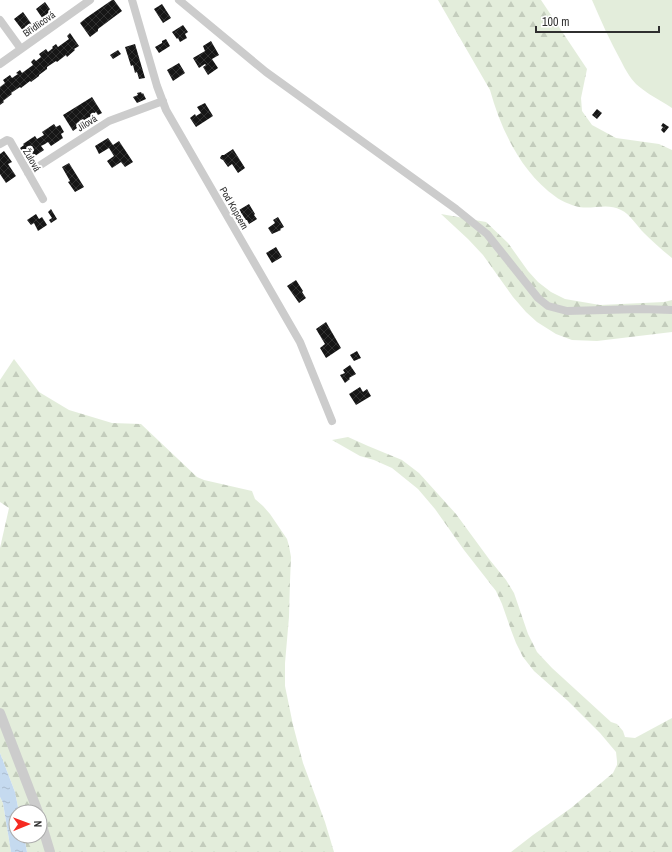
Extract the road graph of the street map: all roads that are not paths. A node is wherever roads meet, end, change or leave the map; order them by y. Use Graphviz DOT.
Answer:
graph roads {
  1 [pos="90,0"];
  2 [pos="132,0"];
  3 [pos="179,0"];
  4 [pos="0,20"];
  5 [pos="21,49"];
  6 [pos="0,64"];
  7 [pos="163,101"];
  8 [pos="0,144"];
  9 [pos="28,173"];
  10 [pos="43,198"];
  11 [pos="672,310"];
  12 [pos="332,421"];
  13 [pos="0,714"];
  14 [pos="35,804"];
  1 -- 5 [label="street, Břidlicová"];
  2 -- 7 [label="street, Pod Kopcem"];
  3 -- 11 [label="street"];
  4 -- 5 [label="street"];
  5 -- 6 [label="street, Břidlicová"];
  7 -- 9 [label="street, Jílová"];
  7 -- 12 [label="street, Pod Kopcem"];
  8 -- 9 [label="street, Žulová"];
  9 -- 10 [label="street, Žulová"];
  13 -- 14 [label="street"];
}
